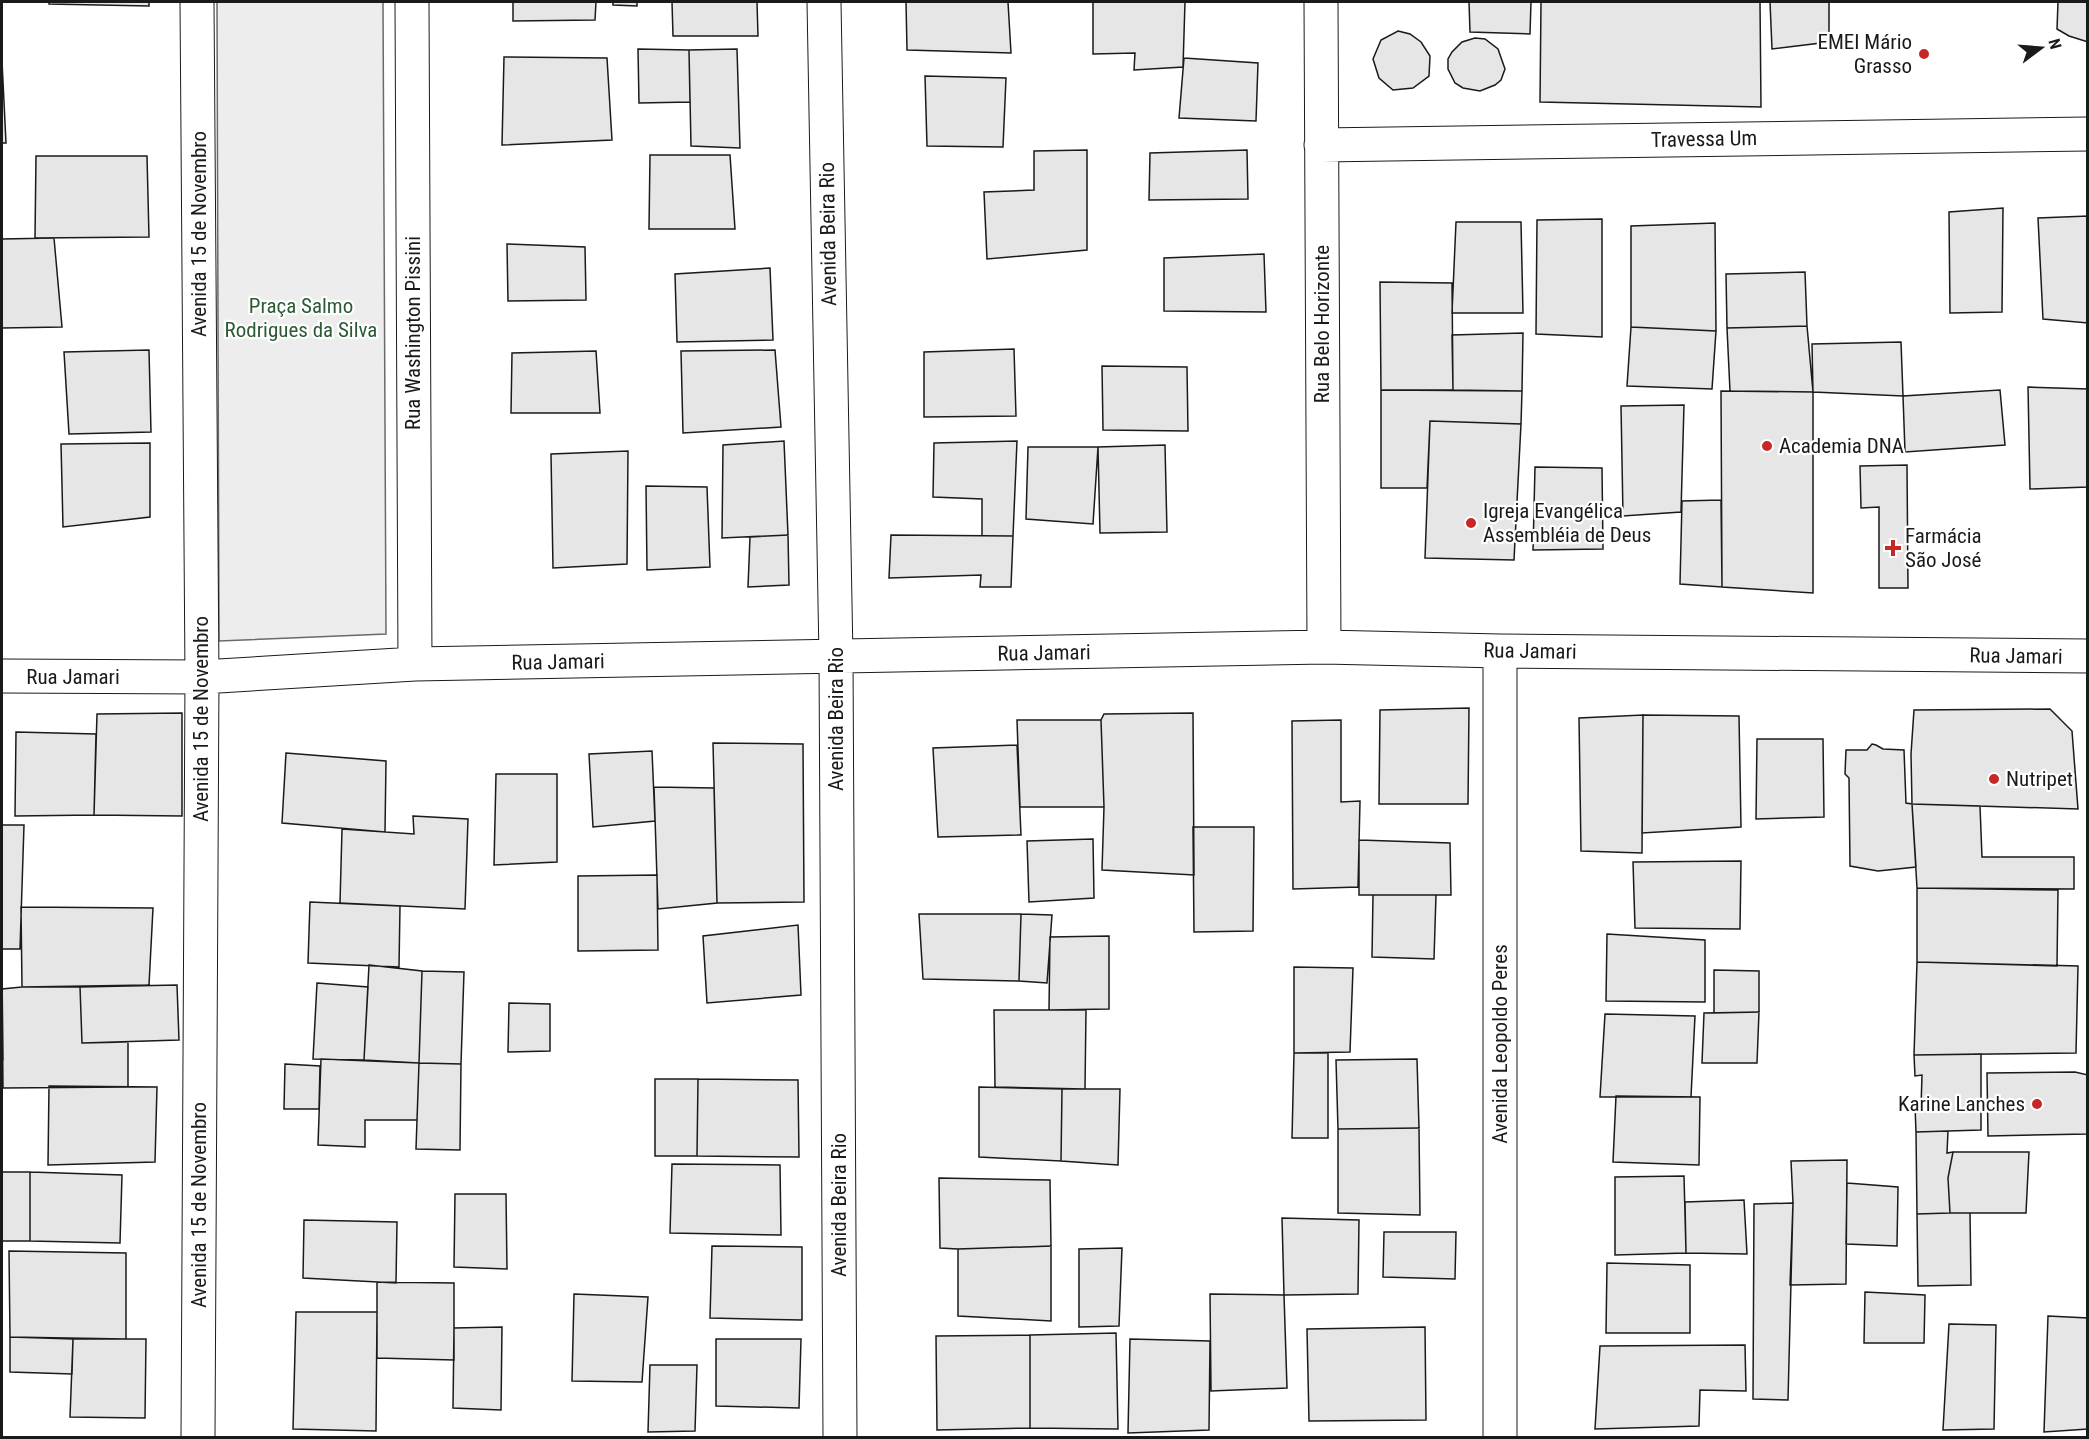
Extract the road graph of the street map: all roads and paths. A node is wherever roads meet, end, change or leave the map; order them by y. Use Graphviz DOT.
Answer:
graph roads {
  1 [pos="197,2"];
  2 [pos="412,2"];
  3 [pos="824,2"];
  4 [pos="1321,2"];
  5 [pos="2088,134"];
  6 [pos="1321,145"];
  7 [pos="1324,647"];
  8 [pos="1500,651"];
  9 [pos="2088,656"];
  10 [pos="836,657"];
  11 [pos="415,664"];
  12 [pos="2,676"];
  13 [pos="202,677"];
  14 [pos="198,1437"];
  15 [pos="840,1437"];
  16 [pos="1500,1437"];
  1 -- 13 [label="street, Avenida 15 de Novembro"];
  2 -- 11 [label="street, Rua Washington Pissini"];
  3 -- 10 [label="street, Avenida Beira Rio"];
  4 -- 6 [label="street, Rua Belo Horizonte"];
  5 -- 6 [label="street, Travessa Um"];
  6 -- 7 [label="street, Rua Belo Horizonte"];
  7 -- 8 [label="street, Rua Jamari"];
  7 -- 10 [label="street, Rua Jamari"];
  8 -- 9 [label="street, Rua Jamari"];
  8 -- 16 [label="street, Avenida Leopoldo Peres"];
  10 -- 11 [label="street, Rua Jamari"];
  10 -- 15 [label="street, Avenida Beira Rio"];
  11 -- 13 [label="street, Rua Jamari"];
  12 -- 13 [label="street, Rua Jamari"];
  13 -- 14 [label="street, Avenida 15 de Novembro"];
}
